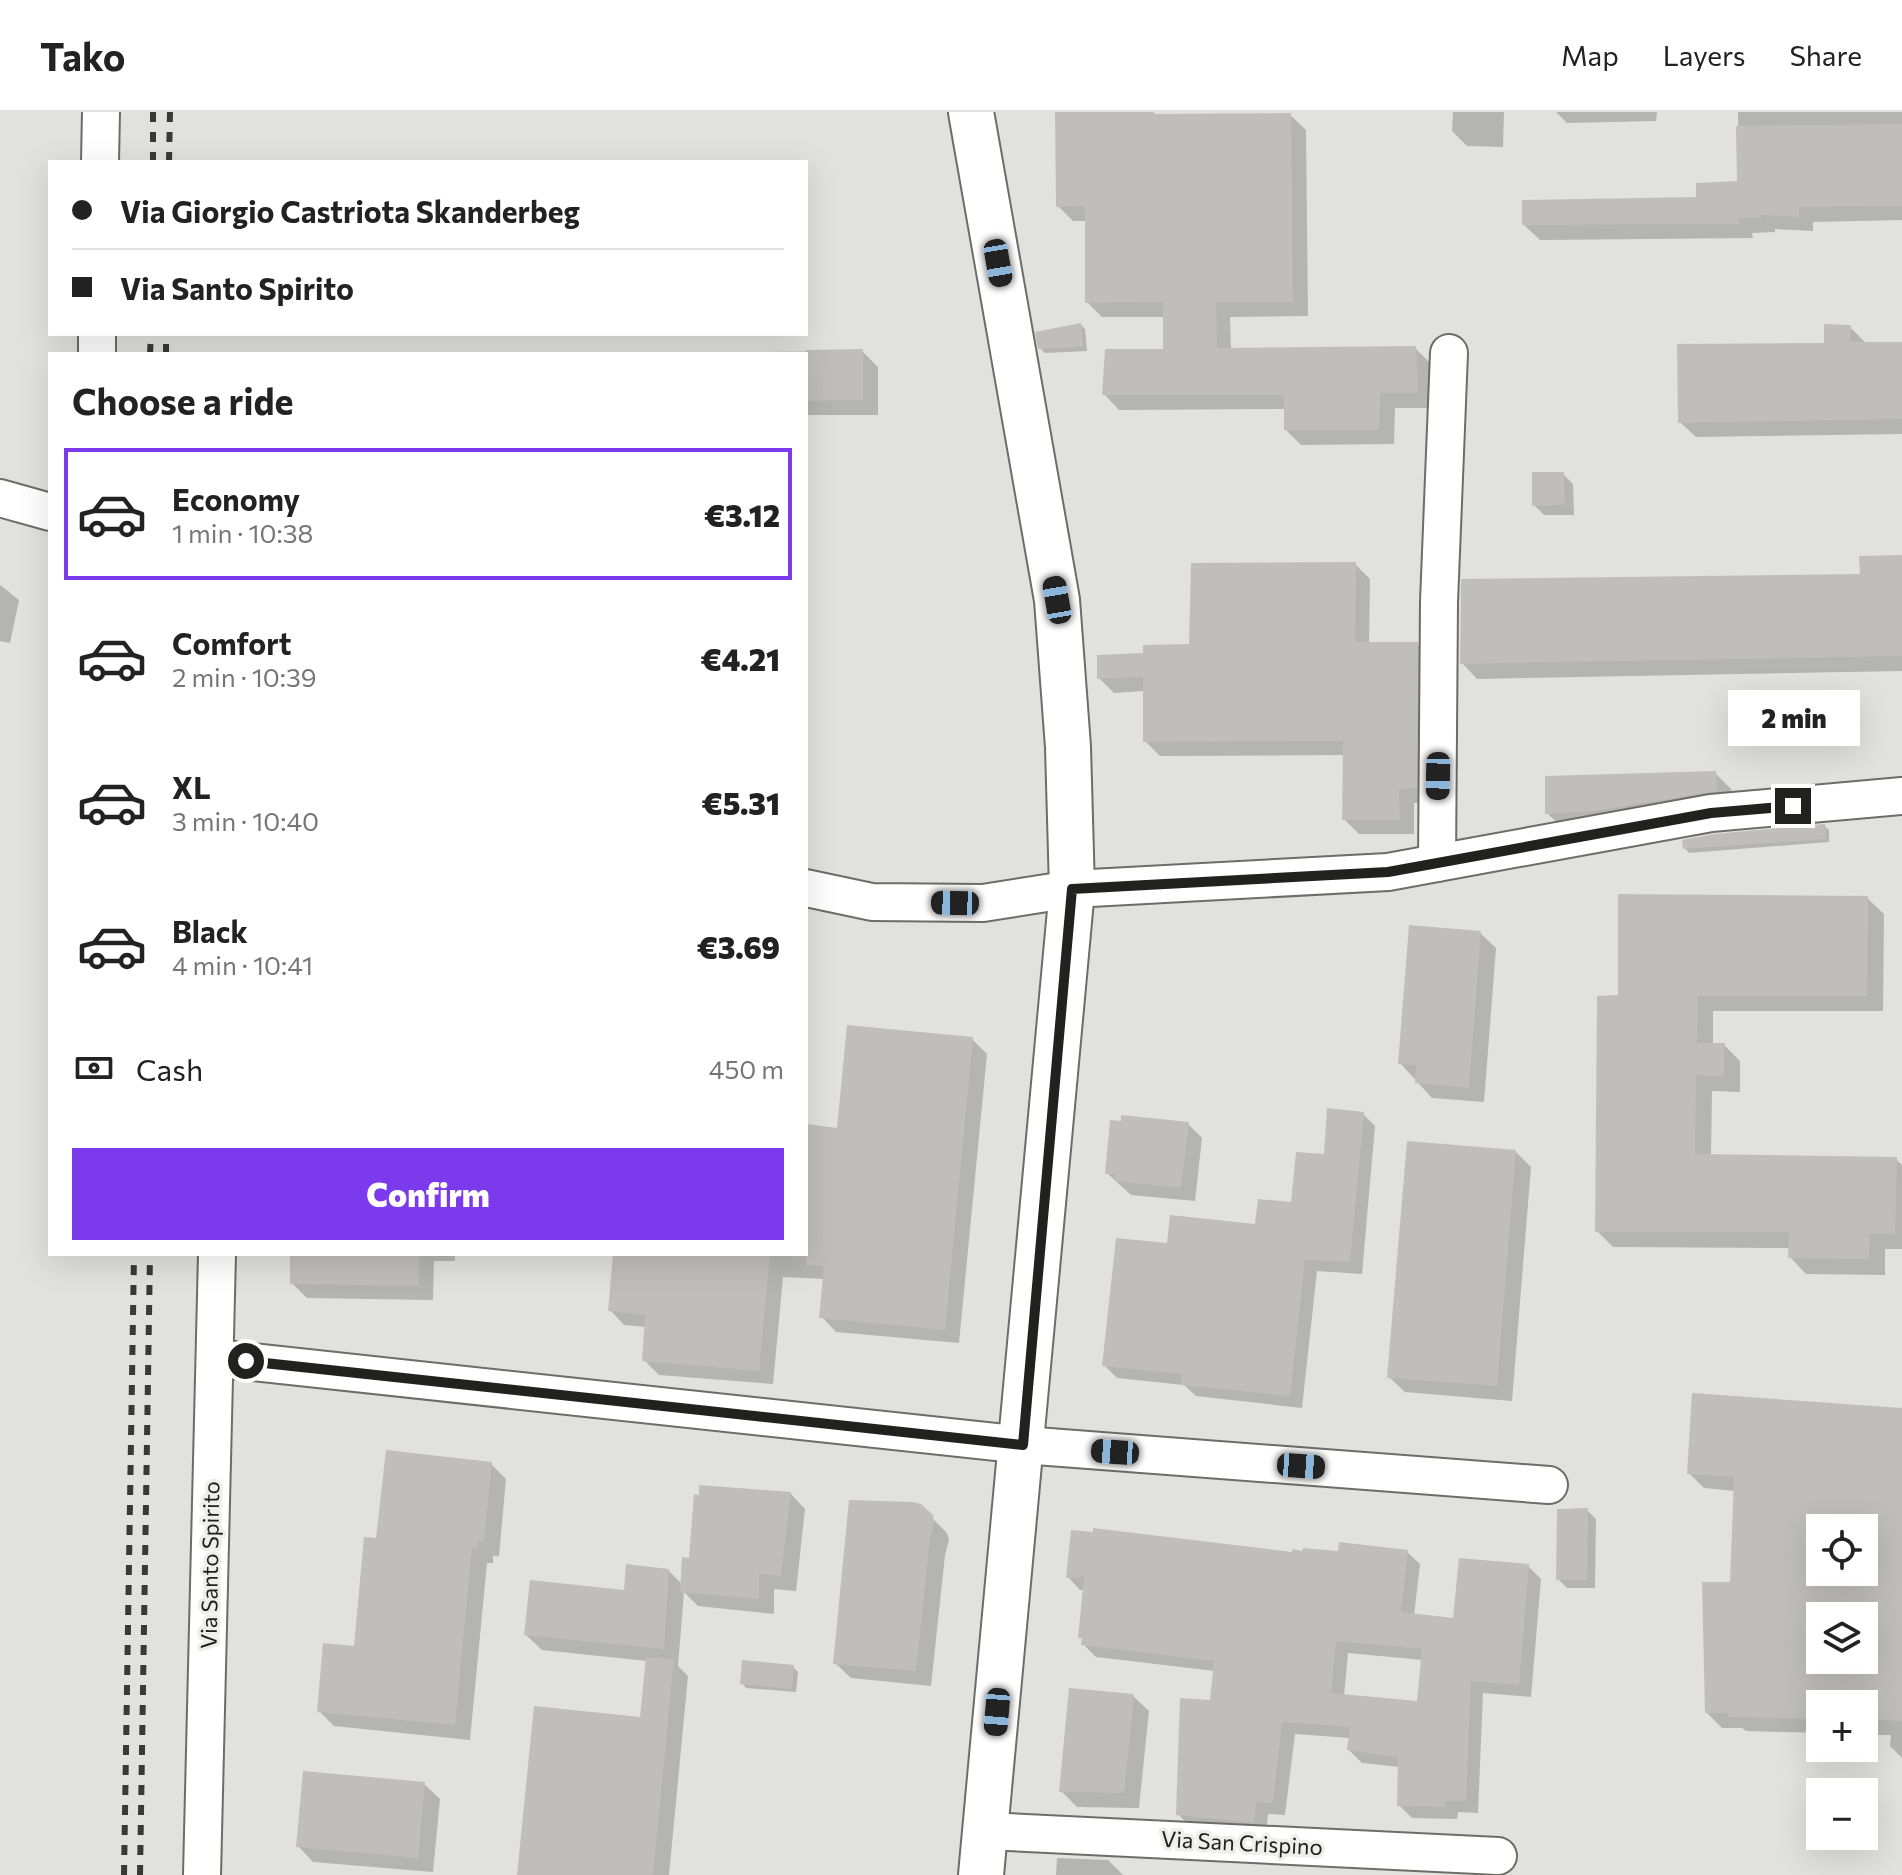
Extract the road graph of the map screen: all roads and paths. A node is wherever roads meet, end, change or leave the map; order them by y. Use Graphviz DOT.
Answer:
graph roads {
  1 [pos="101,112"];
  2 [pos="971,112"];
  3 [pos="100,160"];
  4 [pos="1449,353"];
  5 [pos="0,498"];
  6 [pos="48,511"];
  7 [pos="1902,796"];
  8 [pos="1437,863"];
  9 [pos="808,888"];
  10 [pos="1072,889"];
  11 [pos="217,1256"];
  12 [pos="215,1358"];
  13 [pos="1023,1445"];
  14 [pos="1549,1485"];
  15 [pos="986,1831"];
  16 [pos="1498,1856"];
  17 [pos="202,1875"];
  18 [pos="981,1875"];
  1 -- 3 [label="street"];
  2 -- 10 [label="street"];
  4 -- 8 [label="street"];
  5 -- 6 [label="street"];
  7 -- 8 [label="street"];
  8 -- 10 [label="street"];
  9 -- 10 [label="street"];
  10 -- 13 [label="street"];
  11 -- 12 [label="street, Via Santo Spirito"];
  12 -- 13 [label="street"];
  12 -- 17 [label="street, Via Santo Spirito"];
  13 -- 14 [label="street"];
  13 -- 15 [label="street"];
  15 -- 16 [label="street, Via San Crispino"];
  15 -- 18 [label="street"];
}
